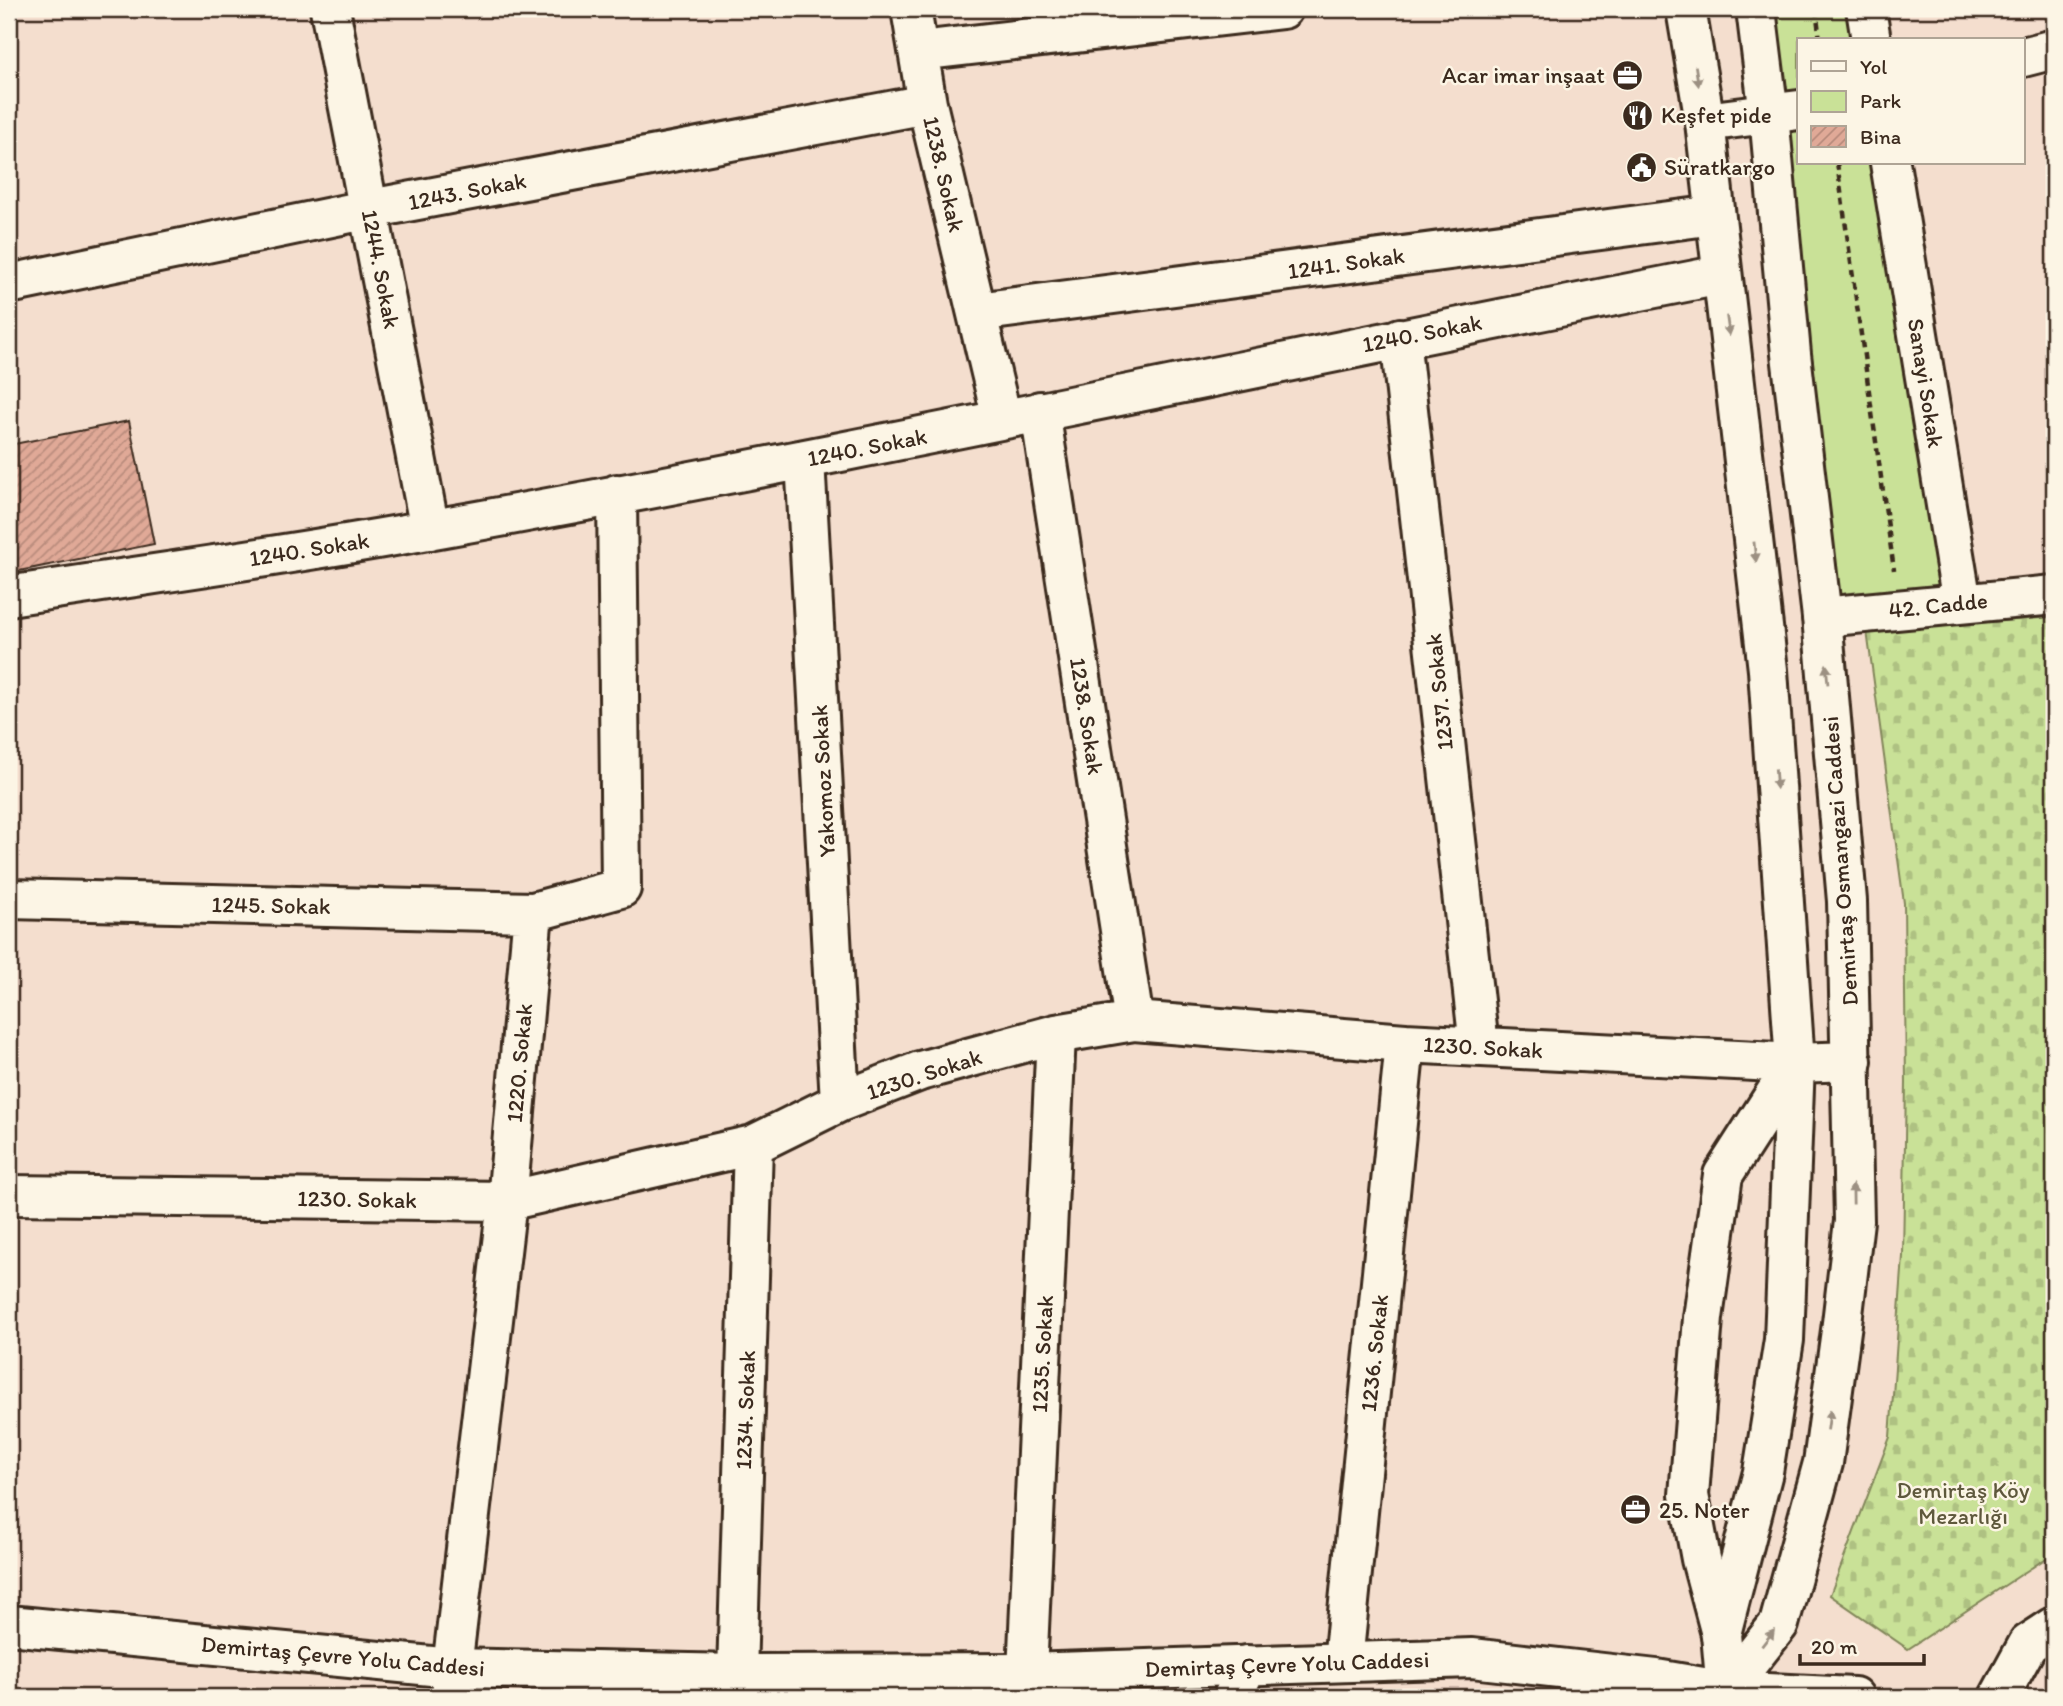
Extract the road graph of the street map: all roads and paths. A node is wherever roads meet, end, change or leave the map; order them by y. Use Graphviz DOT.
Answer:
graph roads {
  1 [pos="330,9"];
  2 [pos="911,9"];
  3 [pos="1283,9"];
  4 [pos="1686,9"];
  5 [pos="1756,9"];
  6 [pos="1816,9"];
  7 [pos="1866,9"];
  8 [pos="1820,38"];
  9 [pos="1871,38"];
  10 [pos="2054,49"];
  11 [pos="919,51"];
  12 [pos="2024,57"];
  13 [pos="927,104"];
  14 [pos="1784,112"];
  15 [pos="1705,122"];
  16 [pos="1837,164"];
  17 [pos="1890,164"];
  18 [pos="370,209"];
  19 [pos="1715,215"];
  20 [pos="1721,275"];
  21 [pos="9,284"];
  22 [pos="977,312"];
  23 [pos="1400,338"];
  24 [pos="1040,411"];
  25 [pos="1002,419"];
  26 [pos="805,459"];
  27 [pos="617,494"];
  28 [pos="430,530"];
  29 [pos="2054,595"];
  30 [pos="9,596"];
  31 [pos="1962,603"];
  32 [pos="1899,609"];
  33 [pos="1822,617"];
  34 [pos="9,899"];
  35 [pos="533,912"];
  36 [pos="1133,1021"];
  37 [pos="1056,1034"];
  38 [pos="1405,1043"];
  39 [pos="1479,1046"];
  40 [pos="1852,1061"];
  41 [pos="1795,1063"];
  42 [pos="840,1102"];
  43 [pos="753,1145"];
  44 [pos="9,1195"];
  45 [pos="507,1201"];
  46 [pos="9,1625"];
  47 [pos="2054,1627"];
  48 [pos="1721,1634"];
  49 [pos="1343,1662"];
  50 [pos="1027,1673"];
  51 [pos="737,1674"];
  52 [pos="1240,1681"];
  53 [pos="452,1683"];
  54 [pos="809,1685"];
  55 [pos="1725,1694"];
  56 [pos="1854,1697"];
  57 [pos="1999,1697"];
  1 -- 18 [label="street, 1244. Sokak"];
  2 -- 11 [label="street, 1238. Sokak"];
  3 -- 11 [label="street"];
  4 -- 15 [label="street, one-way"];
  5 -- 14 [label="street, Demirtaş Osmangazi Caddesi"];
  6 -- 8 [label="path"];
  7 -- 9 [label="street"];
  10 -- 12 [label="street"];
  11 -- 13 [label="street, 1238. Sokak"];
  13 -- 18 [label="street, 1243. Sokak"];
  13 -- 22 [label="street, 1238. Sokak"];
  14 -- 15 [label="street"];
  14 -- 33 [label="street, Demirtaş Osmangazi Caddesi"];
  15 -- 19 [label="street"];
  16 -- 32 [label="path"];
  17 -- 31 [label="street, Sanayi Sokak"];
  18 -- 21 [label="street, 1243. Sokak"];
  18 -- 28 [label="street, 1244. Sokak"];
  19 -- 20 [label="street"];
  19 -- 22 [label="street, 1241. Sokak"];
  20 -- 23 [label="street, 1240. Sokak"];
  20 -- 41 [label="street, one-way"];
  22 -- 25 [label="street, 1238. Sokak"];
  23 -- 24 [label="street, 1240. Sokak"];
  23 -- 39 [label="street, 1237. Sokak"];
  24 -- 25 [label="street, 1240. Sokak"];
  24 -- 36 [label="street, 1238. Sokak"];
  25 -- 26 [label="street, 1240. Sokak"];
  26 -- 27 [label="street, 1240. Sokak"];
  26 -- 42 [label="street, Yakomoz Sokak"];
  27 -- 28 [label="street, 1240. Sokak"];
  27 -- 35 [label="street"];
  28 -- 30 [label="street, 1240. Sokak"];
  29 -- 31 [label="street, 42. Cadde"];
  31 -- 32 [label="street, 42. Cadde"];
  32 -- 33 [label="street, 42. Cadde"];
  40 -- 33 [label="street, Demirtaş Osmangazi Caddesi, one-way"];
  34 -- 35 [label="street, 1245. Sokak"];
  35 -- 45 [label="street, 1220. Sokak"];
  36 -- 37 [label="street, 1230. Sokak"];
  36 -- 38 [label="street, 1230. Sokak"];
  37 -- 42 [label="street, 1230. Sokak"];
  37 -- 50 [label="street, 1235. Sokak"];
  38 -- 39 [label="street, 1230. Sokak"];
  38 -- 49 [label="street, 1236. Sokak"];
  39 -- 41 [label="street, 1230. Sokak"];
  40 -- 41 [label="street, 1230. Sokak"];
  55 -- 40 [label="street, Demirtaş Osmangazi Caddesi, one-way"];
  41 -- 48 [label="street"];
  41 -- 48 [label="street"];
  42 -- 43 [label="street, 1230. Sokak"];
  43 -- 45 [label="street, 1230. Sokak"];
  43 -- 51 [label="street, 1234. Sokak"];
  44 -- 45 [label="street, 1230. Sokak"];
  45 -- 53 [label="street, 1220. Sokak"];
  46 -- 53 [label="street, Demirtaş Çevre Yolu Caddesi"];
  47 -- 57 [label="street"];
  48 -- 55 [label="street"];
  49 -- 52 [label="street, Demirtaş Çevre Yolu Caddesi"];
  49 -- 55 [label="street, Demirtaş Çevre Yolu Caddesi"];
  50 -- 52 [label="street, Demirtaş Çevre Yolu Caddesi"];
  50 -- 54 [label="street, Demirtaş Çevre Yolu Caddesi"];
  51 -- 53 [label="street, Demirtaş Çevre Yolu Caddesi"];
  51 -- 54 [label="street, Demirtaş Çevre Yolu Caddesi"];
  55 -- 56 [label="street, Demirtaş Çevre Yolu Caddesi"];
}
